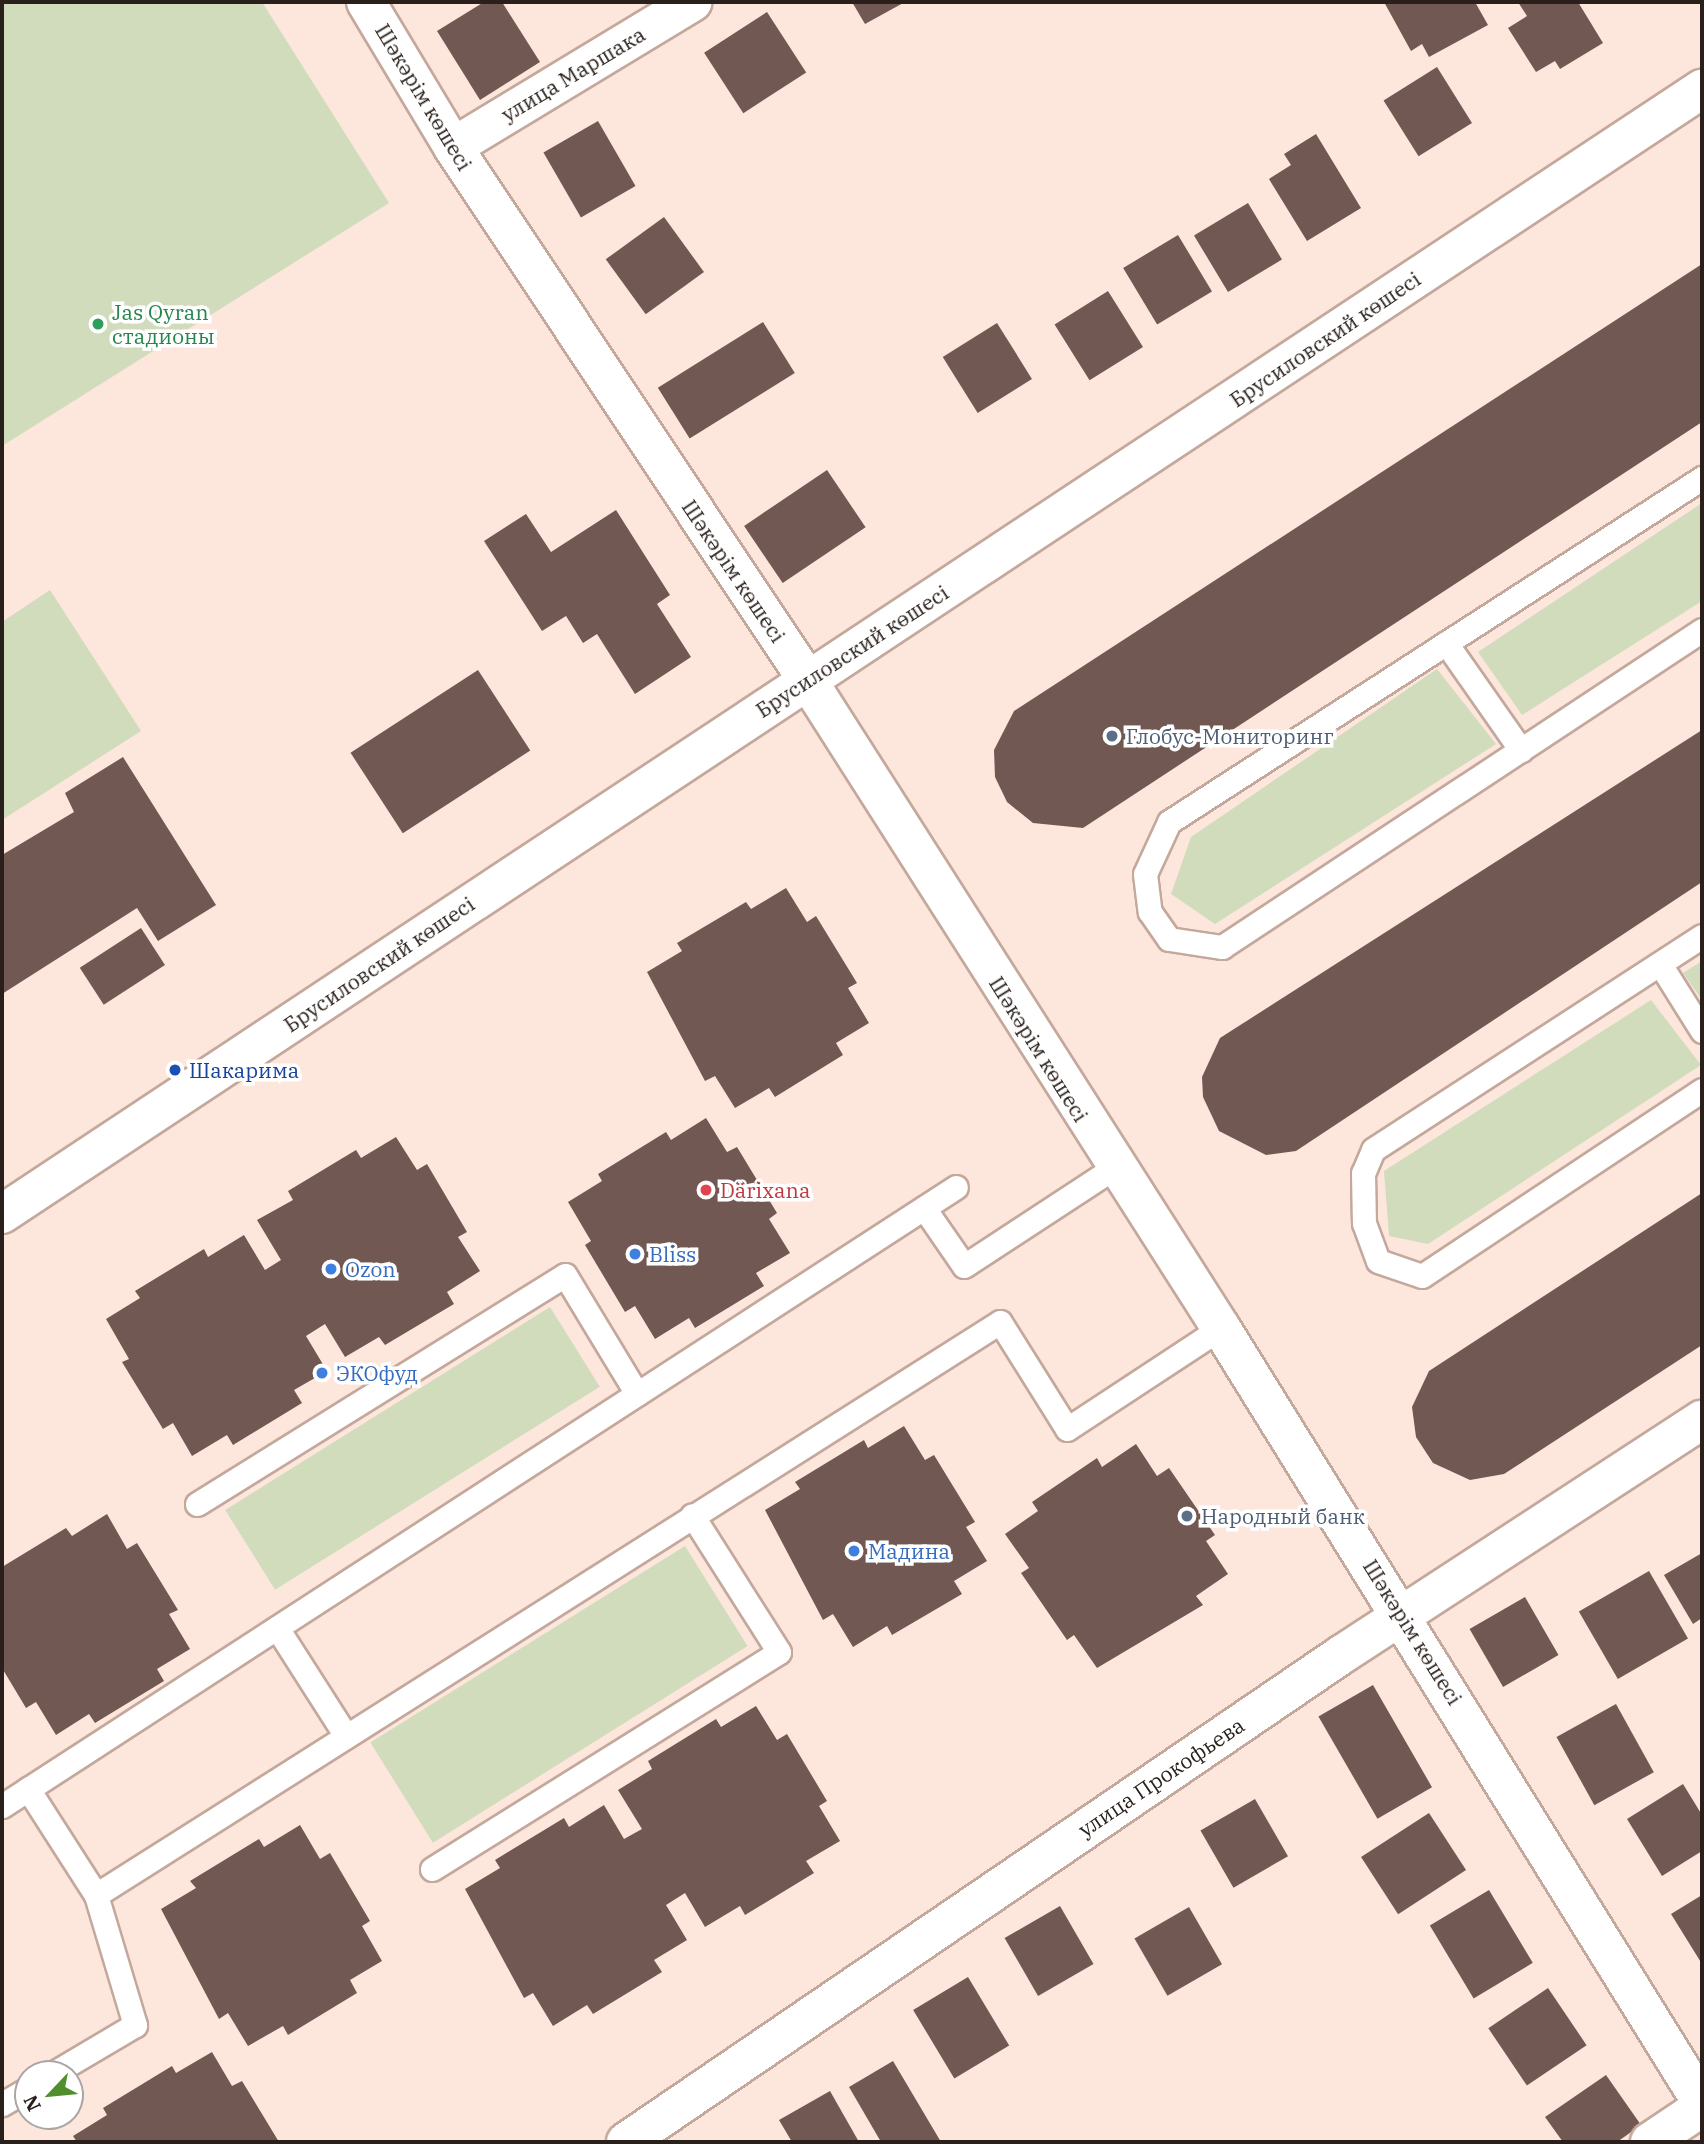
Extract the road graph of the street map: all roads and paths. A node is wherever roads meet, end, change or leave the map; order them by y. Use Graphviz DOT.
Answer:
graph roads {
  1 [pos="366,2"];
  2 [pos="692,2"];
  3 [pos="1702,89"];
  4 [pos="453,147"];
  5 [pos="1702,478"];
  6 [pos="1702,629"];
  7 [pos="1447,643"];
  8 [pos="808,681"];
  9 [pos="1521,750"];
  10 [pos="1702,936"];
  11 [pos="1660,964"];
  12 [pos="1702,1031"];
  13 [pos="1702,1090"];
  14 [pos="1114,1168"];
  15 [pos="956,1187"];
  16 [pos="924,1208"];
  17 [pos="2,1214"];
  18 [pos="1221,1328"];
  19 [pos="637,1394"];
  20 [pos="1702,1420"];
  21 [pos="197,1504"];
  22 [pos="692,1515"];
  23 [pos="1403,1615"];
  24 [pos="277,1628"];
  25 [pos="346,1735"];
  26 [pos="28,1789"];
  27 [pos="2,1806"];
  28 [pos="432,1868"];
  29 [pos="96,1895"];
  30 [pos="76,2060"];
  31 [pos="1702,2105"];
  32 [pos="626,2142"];
  33 [pos="1650,2142"];
  1 -- 4 [label="street, Шәкәрім көшесі"];
  2 -- 4 [label="street, улица Маршака"];
  3 -- 8 [label="street, Брусиловский көшесі"];
  4 -- 8 [label="street, Шәкәрім көшесі"];
  5 -- 7 [label="lane"];
  6 -- 9 [label="lane"];
  7 -- 9 [label="lane"];
  7 -- 9 [label="lane"];
  8 -- 14 [label="street, Шәкәрім көшесі"];
  8 -- 17 [label="street, Брусиловский көшесі"];
  10 -- 11 [label="lane"];
  11 -- 12 [label="lane"];
  11 -- 13 [label="lane"];
  14 -- 16 [label="lane"];
  14 -- 18 [label="street, Шәкәрім көшесі"];
  15 -- 16 [label="lane"];
  16 -- 19 [label="lane"];
  18 -- 22 [label="lane"];
  18 -- 23 [label="street, Шәкәрім көшесі"];
  19 -- 21 [label="lane"];
  19 -- 24 [label="lane"];
  20 -- 23 [label="street, улица Прокофьева"];
  22 -- 25 [label="lane"];
  22 -- 28 [label="lane"];
  23 -- 31 [label="street, Шәкәрім көшесі"];
  23 -- 32 [label="street, улица Прокофьева"];
  24 -- 25 [label="lane"];
  24 -- 26 [label="lane"];
  25 -- 29 [label="lane"];
  26 -- 27 [label="lane"];
  26 -- 29 [label="lane"];
  29 -- 30 [label="lane"];
  31 -- 33 [label="street"];
}
